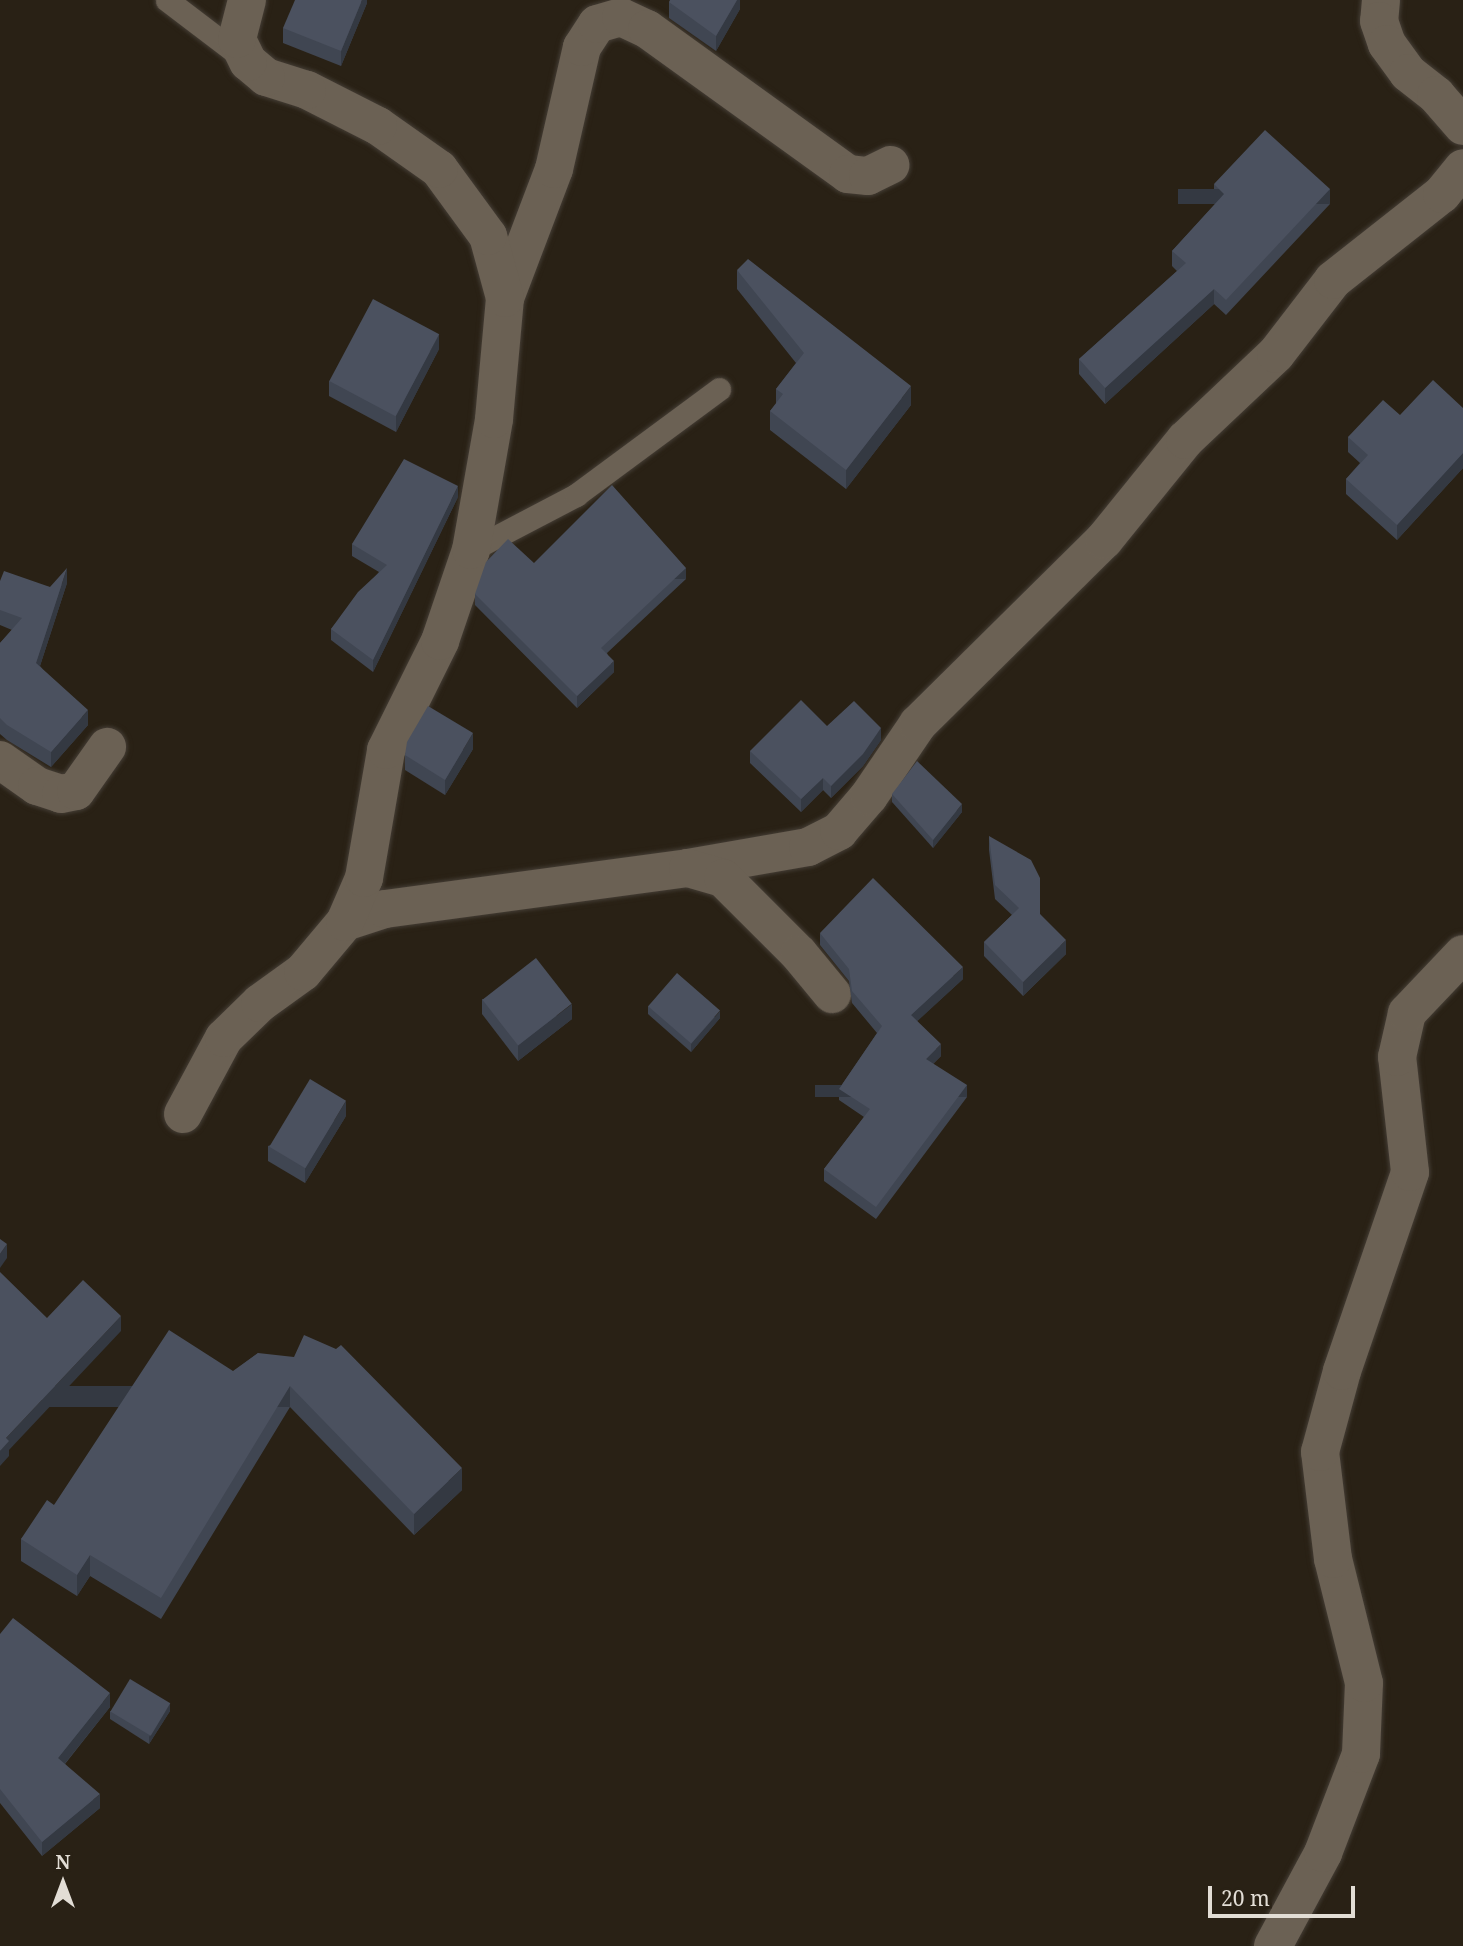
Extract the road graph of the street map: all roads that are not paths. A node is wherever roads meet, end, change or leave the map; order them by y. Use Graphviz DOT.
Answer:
graph roads {
  1 [pos="167,0"];
  2 [pos="247,0"];
  3 [pos="1381,0"];
  4 [pos="601,12"];
  5 [pos="248,62"];
  6 [pos="1463,126"];
  7 [pos="891,164"];
  8 [pos="1463,168"];
  9 [pos="505,298"];
  10 [pos="719,389"];
  11 [pos="471,550"];
  12 [pos="107,747"];
  13 [pos="0,760"];
  14 [pos="688,868"];
  15 [pos="345,922"];
  16 [pos="1463,954"];
  17 [pos="832,994"];
  18 [pos="183,1114"];
  19 [pos="1273,1946"];
  1 -- 5 [label="lane"];
  2 -- 5 [label="street"];
  3 -- 6 [label="street"];
  4 -- 7 [label="street"];
  4 -- 9 [label="street"];
  5 -- 9 [label="street"];
  8 -- 14 [label="street"];
  9 -- 11 [label="street"];
  10 -- 11 [label="lane"];
  11 -- 15 [label="street"];
  12 -- 13 [label="street"];
  14 -- 15 [label="street"];
  14 -- 17 [label="street"];
  15 -- 18 [label="street"];
  16 -- 19 [label="street"];
}
